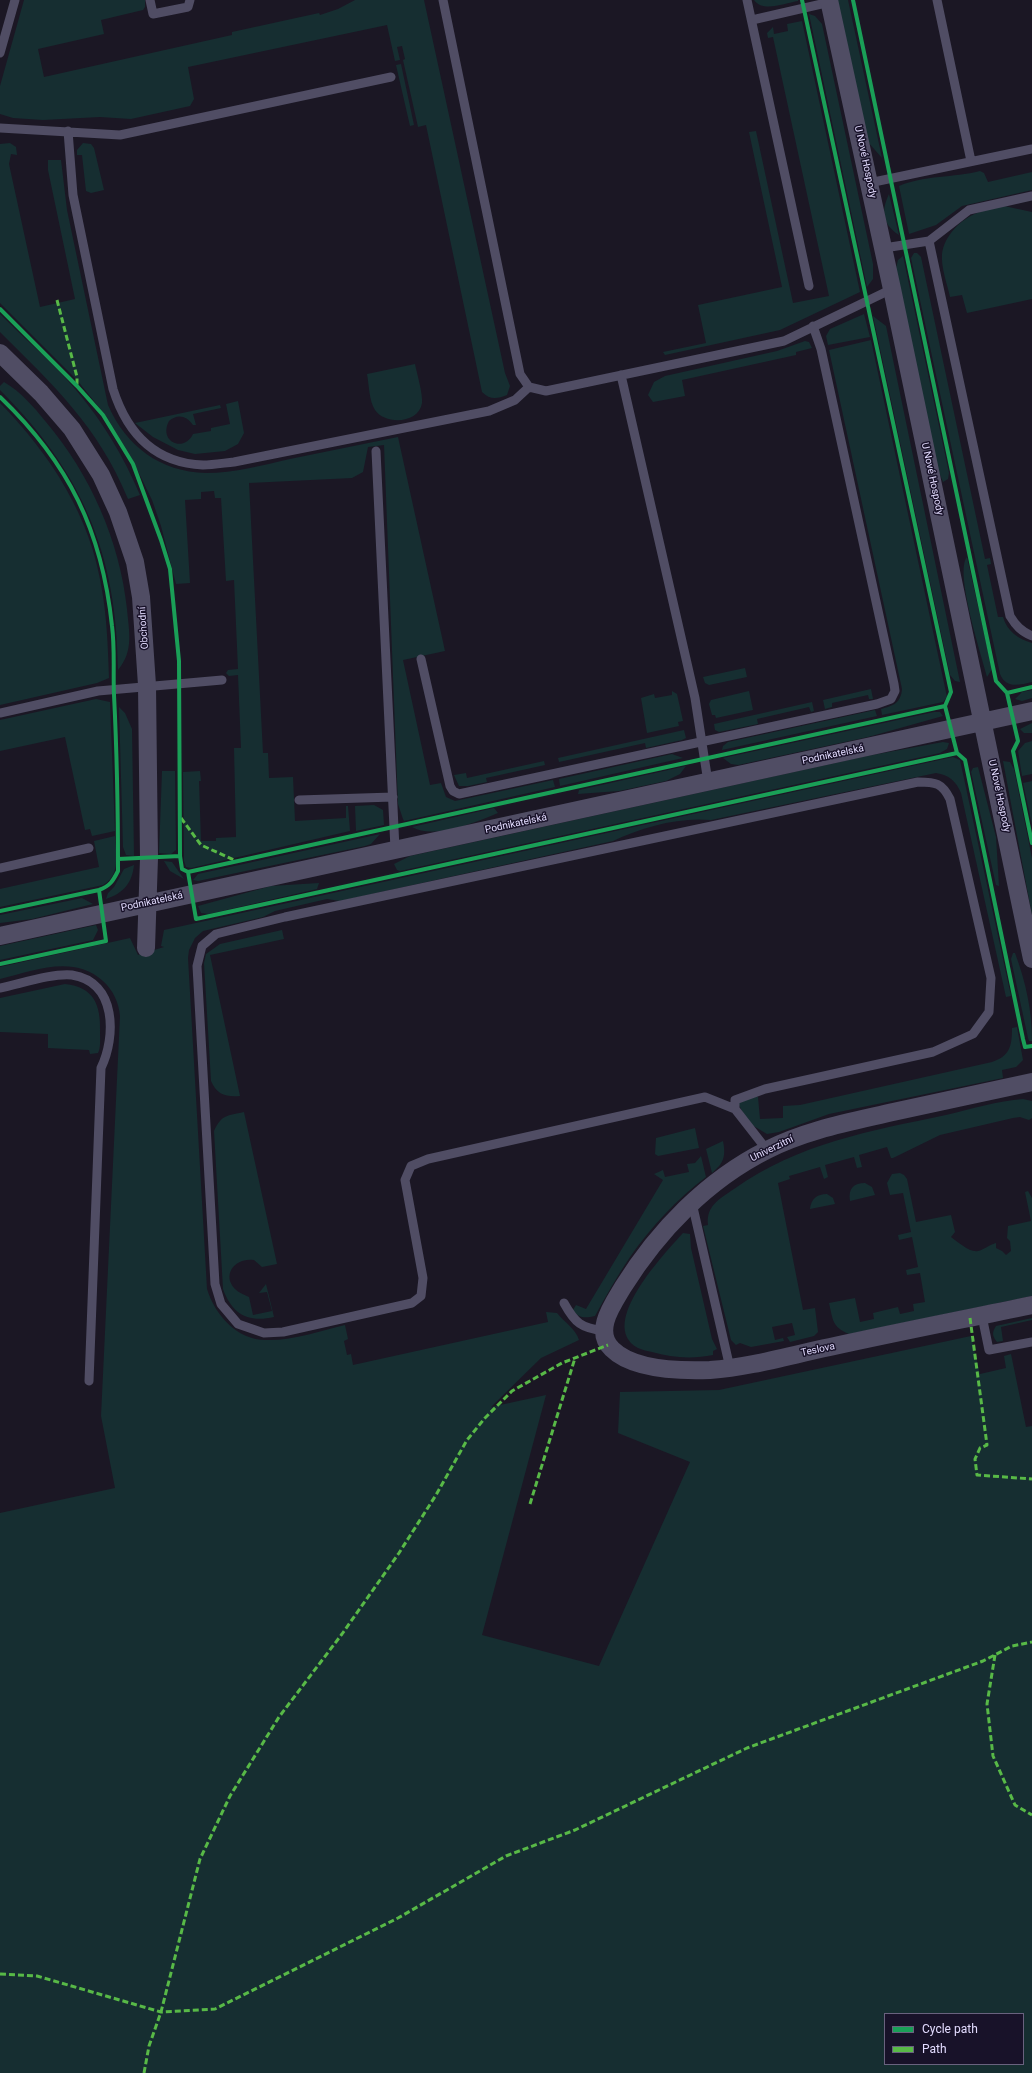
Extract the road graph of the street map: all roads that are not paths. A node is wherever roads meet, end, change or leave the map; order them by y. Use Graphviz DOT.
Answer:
graph roads {
  1 [pos="15,0"];
  2 [pos="150,0"];
  3 [pos="190,0"];
  4 [pos="443,0"];
  5 [pos="747,0"];
  6 [pos="937,0"];
  7 [pos="830,1"];
  8 [pos="752,20"];
  9 [pos="0,53"];
  10 [pos="391,76"];
  11 [pos="0,128"];
  12 [pos="68,131"];
  13 [pos="1032,148"];
  14 [pos="971,161"];
  15 [pos="869,183"];
  16 [pos="1032,196"];
  17 [pos="930,242"];
  18 [pos="884,248"];
  19 [pos="809,286"];
  20 [pos="892,289"];
  21 [pos="813,326"];
  22 [pos="0,352"];
  23 [pos="621,376"];
  24 [pos="529,387"];
  25 [pos="376,451"];
  26 [pos="1032,636"];
  27 [pos="422,659"];
  28 [pos="222,680"];
  29 [pos="147,685"];
  30 [pos="1032,711"];
  31 [pos="0,713"];
  32 [pos="983,722"];
  33 [pos="703,742"];
  34 [pos="708,782"];
  35 [pos="393,797"];
  36 [pos="299,800"];
  37 [pos="89,848"];
  38 [pos="395,849"];
  39 [pos="0,868"];
  40 [pos="148,903"];
  41 [pos="0,936"];
  42 [pos="146,948"];
  43 [pos="1032,958"];
  44 [pos="0,988"];
  45 [pos="1032,1082"];
  46 [pos="735,1109"];
  47 [pos="767,1150"];
  48 [pos="692,1202"];
  49 [pos="564,1303"];
  50 [pos="1032,1305"];
  51 [pos="982,1316"];
  52 [pos="606,1338"];
  53 [pos="1032,1342"];
  54 [pos="730,1368"];
  55 [pos="88,1381"];
  1 -- 9 [label="lane"];
  2 -- 3 [label="lane"];
  4 -- 24 [label="lane"];
  5 -- 8 [label="lane"];
  6 -- 14 [label="lane"];
  7 -- 8 [label="lane"];
  7 -- 15 [label="street, U Nové Hospody"];
  8 -- 19 [label="lane"];
  10 -- 12 [label="lane"];
  11 -- 12 [label="lane"];
  12 -- 24 [label="lane"];
  13 -- 14 [label="lane"];
  14 -- 15 [label="lane"];
  15 -- 18 [label="street, U Nové Hospody"];
  16 -- 17 [label="lane"];
  17 -- 18 [label="lane"];
  17 -- 26 [label="lane"];
  18 -- 20 [label="street, U Nové Hospody"];
  20 -- 21 [label="lane"];
  20 -- 32 [label="street, U Nové Hospody"];
  21 -- 23 [label="lane"];
  21 -- 33 [label="lane"];
  22 -- 29 [label="street, Obchodní"];
  23 -- 24 [label="lane"];
  23 -- 33 [label="lane"];
  25 -- 35 [label="lane"];
  27 -- 33 [label="lane"];
  28 -- 29 [label="lane"];
  29 -- 31 [label="lane"];
  29 -- 40 [label="street, Obchodní"];
  30 -- 32 [label="street, Podnikatelská"];
  32 -- 34 [label="street, Podnikatelská"];
  32 -- 43 [label="street, U Nové Hospody"];
  33 -- 34 [label="lane"];
  34 -- 38 [label="street, Podnikatelská"];
  35 -- 36 [label="lane"];
  35 -- 38 [label="lane"];
  37 -- 39 [label="lane"];
  38 -- 40 [label="street, Podnikatelská"];
  40 -- 41 [label="street, Podnikatelská"];
  40 -- 42 [label="street, Obchodní"];
  44 -- 55 [label="lane"];
  45 -- 47 [label="street, Univerzitní"];
  46 -- 46 [label="lane"];
  46 -- 47 [label="lane"];
  47 -- 48 [label="street, Univerzitní"];
  48 -- 52 [label="street, Univerzitní"];
  48 -- 54 [label="lane"];
  49 -- 52 [label="lane"];
  50 -- 51 [label="street, Teslova"];
  51 -- 53 [label="lane"];
  51 -- 54 [label="street, Teslova"];
  52 -- 54 [label="street, Teslova"];
}
